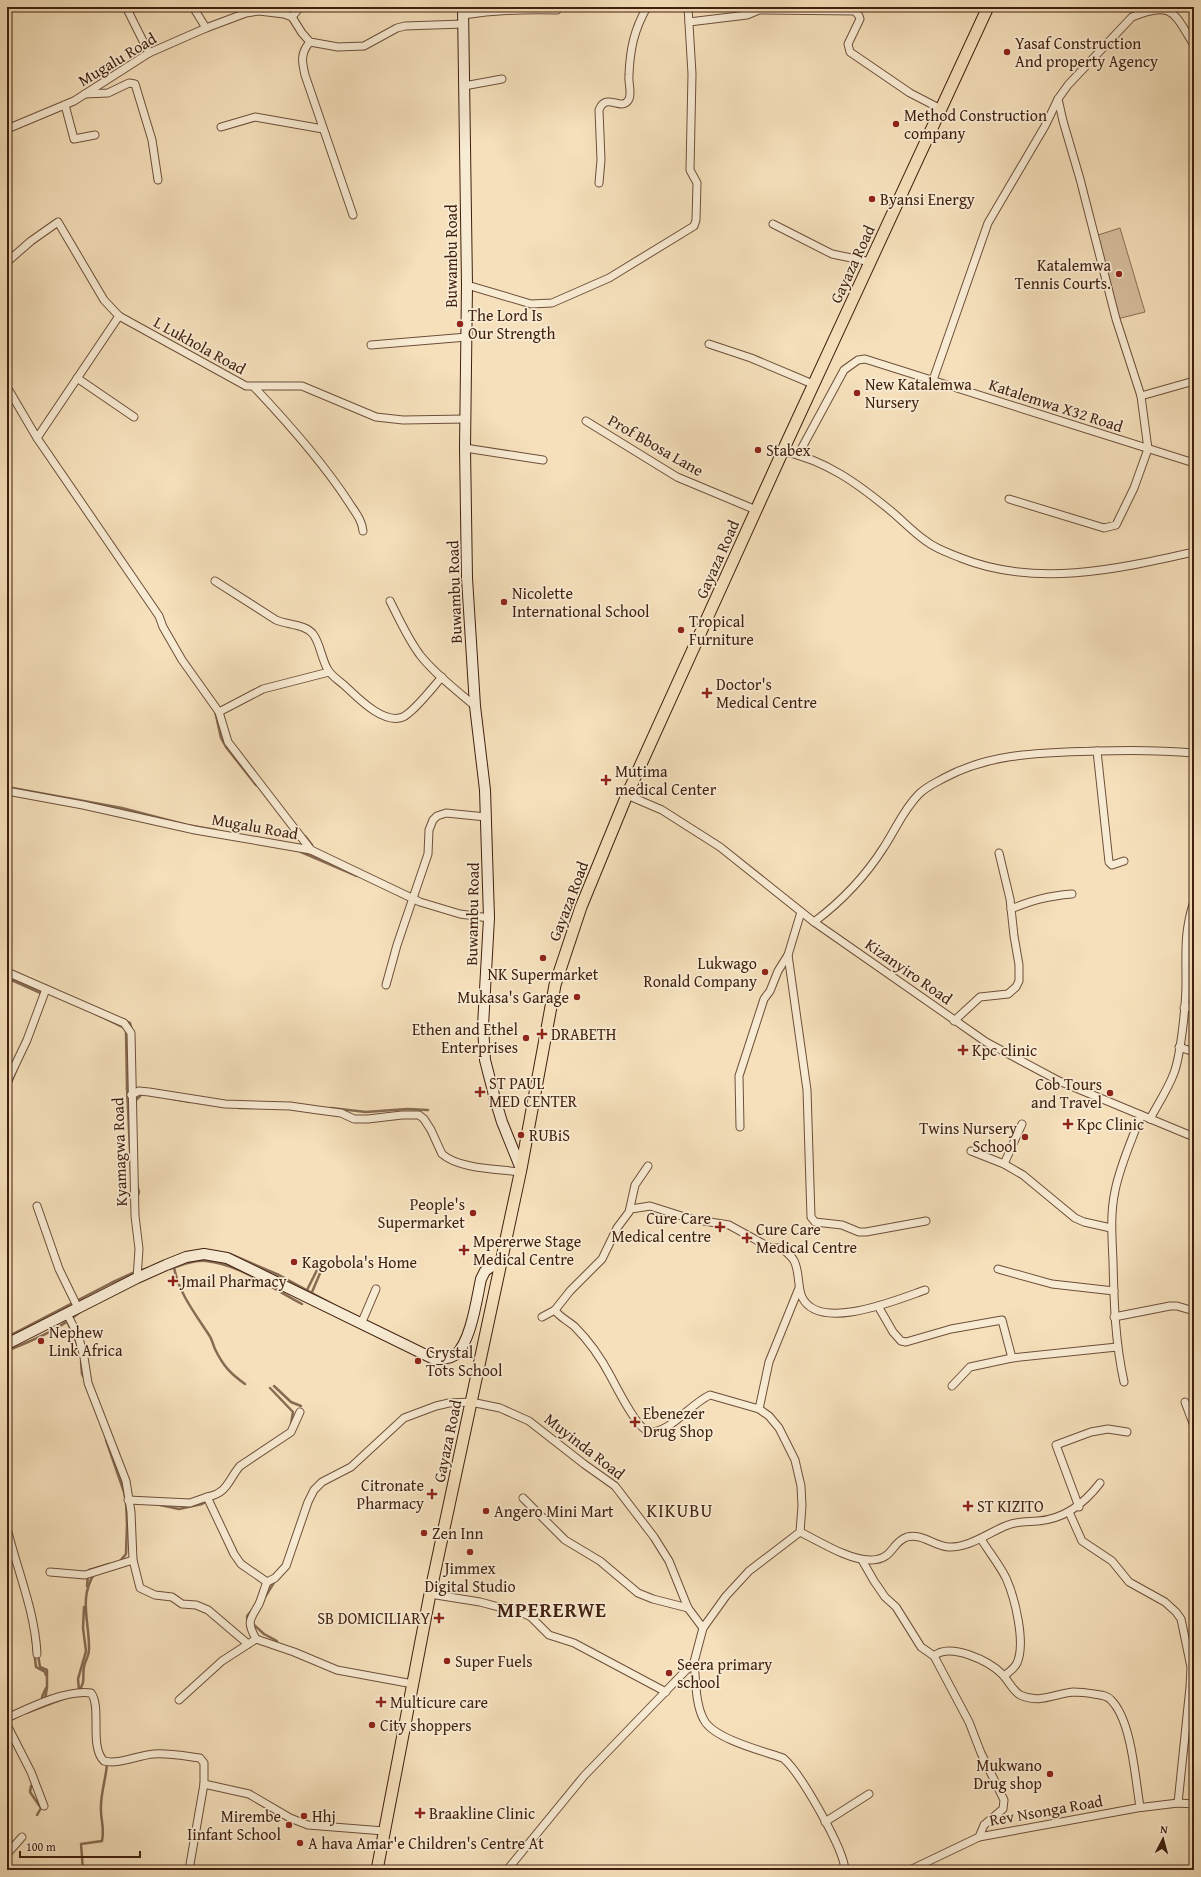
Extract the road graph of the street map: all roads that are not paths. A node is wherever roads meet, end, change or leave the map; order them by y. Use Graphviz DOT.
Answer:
graph roads {
  1 [pos="126,7"];
  2 [pos="193,7"];
  3 [pos="300,7"];
  4 [pos="646,7"];
  5 [pos="688,7"];
  6 [pos="988,7"];
  7 [pos="557,10"];
  8 [pos="753,10"];
  9 [pos="463,15"];
  10 [pos="292,17"];
  11 [pos="689,22"];
  12 [pos="206,28"];
  13 [pos="310,42"];
  14 [pos="1194,45"];
  15 [pos="149,53"];
  16 [pos="502,79"];
  17 [pos="464,86"];
  18 [pos="85,94"];
  19 [pos="1058,99"];
  20 [pos="65,105"];
  21 [pos="941,109"];
  22 [pos="221,127"];
  23 [pos="7,129"];
  24 [pos="323,129"];
  25 [pos="95,135"];
  26 [pos="158,180"];
  27 [pos="599,184"];
  28 [pos="353,215"];
  29 [pos="773,224"];
  30 [pos="7,262"];
  31 [pos="871,262"];
  32 [pos="467,285"];
  33 [pos="119,316"];
  34 [pos="466,337"];
  35 [pos="708,344"];
  36 [pos="371,345"];
  37 [pos="77,378"];
  38 [pos="932,380"];
  39 [pos="1194,381"];
  40 [pos="814,385"];
  41 [pos="7,387"];
  42 [pos="254,387"];
  43 [pos="1141,396"];
  44 [pos="134,417"];
  45 [pos="466,419"];
  46 [pos="586,421"];
  47 [pos="37,438"];
  48 [pos="465,448"];
  49 [pos="1148,449"];
  50 [pos="783,451"];
  51 [pos="798,455"];
  52 [pos="543,460"];
  53 [pos="1194,463"];
  54 [pos="1009,499"];
  55 [pos="756,510"];
  56 [pos="363,531"];
  57 [pos="1194,552"];
  58 [pos="216,581"];
  59 [pos="390,601"];
  60 [pos="329,672"];
  61 [pos="442,677"];
  62 [pos="475,706"];
  63 [pos="219,712"];
  64 [pos="1097,752"];
  65 [pos="1194,753"];
  66 [pos="7,791"];
  67 [pos="627,795"];
  68 [pos="486,817"];
  69 [pos="311,850"];
  70 [pos="999,853"];
  71 [pos="1124,861"];
  72 [pos="1072,894"];
  73 [pos="412,898"];
  74 [pos="1194,901"];
  75 [pos="1011,909"];
  76 [pos="801,912"];
  77 [pos="489,918"];
  78 [pos="814,922"];
  79 [pos="788,955"];
  80 [pos="7,972"];
  81 [pos="386,985"];
  82 [pos="46,989"];
  83 [pos="1194,1007"];
  84 [pos="1184,1008"];
  85 [pos="954,1021"];
  86 [pos="1179,1047"];
  87 [pos="1194,1052"];
  88 [pos="7,1082"];
  89 [pos="132,1095"];
  90 [pos="1141,1115"];
  91 [pos="1150,1119"];
  92 [pos="1022,1124"];
  93 [pos="740,1127"];
  94 [pos="1194,1136"];
  95 [pos="971,1151"];
  96 [pos="1004,1164"];
  97 [pos="648,1166"];
  98 [pos="520,1171"];
  99 [pos="37,1206"];
  100 [pos="631,1209"];
  101 [pos="926,1221"];
  102 [pos="1111,1228"];
  103 [pos="502,1259"];
  104 [pos="998,1270"];
  105 [pos="137,1278"];
  106 [pos="799,1288"];
  107 [pos="376,1289"];
  108 [pos="925,1290"];
  109 [pos="1114,1291"];
  110 [pos="878,1306"];
  111 [pos="78,1308"];
  112 [pos="555,1310"];
  113 [pos="1194,1311"];
  114 [pos="67,1314"];
  115 [pos="542,1317"];
  116 [pos="1114,1317"];
  117 [pos="361,1324"];
  118 [pos="7,1344"];
  119 [pos="1117,1347"];
  120 [pos="1012,1358"];
  121 [pos="1124,1382"];
  122 [pos="952,1386"];
  123 [pos="471,1402"];
  124 [pos="1185,1402"];
  125 [pos="758,1409"];
  126 [pos="300,1412"];
  127 [pos="1194,1426"];
  128 [pos="1127,1432"];
  129 [pos="1100,1483"];
  130 [pos="207,1497"];
  131 [pos="523,1498"];
  132 [pos="128,1500"];
  133 [pos="1079,1507"];
  134 [pos="1069,1512"];
  135 [pos="7,1528"];
  136 [pos="800,1532"];
  137 [pos="981,1539"];
  138 [pos="134,1560"];
  139 [pos="862,1560"];
  140 [pos="50,1572"];
  141 [pos="266,1582"];
  142 [pos="430,1594"];
  143 [pos="688,1608"];
  144 [pos="703,1628"];
  145 [pos="256,1639"];
  146 [pos="248,1644"];
  147 [pos="37,1654"];
  148 [pos="934,1656"];
  149 [pos="694,1662"];
  150 [pos="1004,1676"];
  151 [pos="413,1684"];
  152 [pos="666,1692"];
  153 [pos="179,1700"];
  154 [pos="7,1718"];
  155 [pos="7,1725"];
  156 [pos="204,1784"];
  157 [pos="869,1794"];
  158 [pos="1178,1803"];
  159 [pos="1194,1804"];
  160 [pos="44,1806"];
  161 [pos="1140,1807"];
  162 [pos="825,1822"];
  163 [pos="384,1831"];
  164 [pos="22,1837"];
  165 [pos="980,1837"];
  166 [pos="7,1854"];
  167 [pos="189,1870"];
  168 [pos="377,1870"];
  169 [pos="507,1870"];
  170 [pos="845,1870"];
  171 [pos="910,1870"];
  1 -- 15 [label="street"];
  2 -- 12 [label="street"];
  3 -- 10 [label="street"];
  4 -- 27 [label="street"];
  5 -- 11 [label="street"];
  6 -- 21 [label="main road, Gayaza Road"];
  7 -- 9 [label="street"];
  8 -- 11 [label="street"];
  8 -- 21 [label="street"];
  9 -- 13 [label="street"];
  9 -- 17 [label="street, Buwambu Road"];
  10 -- 12 [label="street, Mugalu Road"];
  10 -- 13 [label="street"];
  11 -- 32 [label="street"];
  12 -- 15 [label="street, Mugalu Road"];
  13 -- 24 [label="street"];
  14 -- 19 [label="street"];
  15 -- 18 [label="street, Mugalu Road"];
  16 -- 17 [label="street"];
  17 -- 32 [label="street, Buwambu Road"];
  18 -- 20 [label="street, Mugalu Road"];
  18 -- 26 [label="street"];
  19 -- 38 [label="street"];
  19 -- 43 [label="street"];
  20 -- 23 [label="street, Mugalu Road"];
  20 -- 25 [label="street"];
  21 -- 31 [label="main road, Gayaza Road"];
  22 -- 24 [label="street"];
  24 -- 28 [label="street"];
  29 -- 31 [label="street"];
  30 -- 33 [label="street, L Lukhola Road"];
  31 -- 40 [label="main road, Gayaza Road"];
  32 -- 34 [label="street, Buwambu Road"];
  33 -- 37 [label="street"];
  33 -- 42 [label="street, L Lukhola Road"];
  34 -- 36 [label="street"];
  34 -- 45 [label="street, Buwambu Road"];
  35 -- 40 [label="street"];
  37 -- 44 [label="street"];
  37 -- 47 [label="street"];
  38 -- 49 [label="street, Katalemwa X32 Road"];
  38 -- 51 [label="street, Katalemwa X32 Road"];
  39 -- 43 [label="street"];
  40 -- 50 [label="main road, Gayaza Road"];
  41 -- 47 [label="street"];
  42 -- 45 [label="street, L Lukhola Road"];
  42 -- 56 [label="street"];
  43 -- 49 [label="street"];
  45 -- 48 [label="street, Buwambu Road"];
  46 -- 55 [label="street, Prof Bbosa Lane"];
  47 -- 63 [label="street"];
  48 -- 52 [label="street"];
  48 -- 62 [label="street, Buwambu Road"];
  49 -- 53 [label="street, Katalemwa X32 Road"];
  49 -- 54 [label="street"];
  50 -- 51 [label="street"];
  50 -- 55 [label="main road, Gayaza Road"];
  51 -- 57 [label="street"];
  55 -- 67 [label="main road, Gayaza Road"];
  58 -- 60 [label="street"];
  59 -- 61 [label="street"];
  60 -- 61 [label="street"];
  60 -- 63 [label="street"];
  61 -- 62 [label="street"];
  62 -- 68 [label="street, Buwambu Road"];
  63 -- 69 [label="street"];
  64 -- 65 [label="street"];
  64 -- 71 [label="street"];
  64 -- 78 [label="street"];
  66 -- 69 [label="street, Mugalu Road"];
  67 -- 76 [label="street, Kizanyiro Road"];
  67 -- 98 [label="main road, Gayaza Road"];
  68 -- 73 [label="street"];
  68 -- 77 [label="street, Buwambu Road"];
  69 -- 73 [label="street, Mugalu Road"];
  70 -- 75 [label="street"];
  72 -- 75 [label="street"];
  73 -- 77 [label="street, Mugalu Road"];
  73 -- 81 [label="street"];
  74 -- 84 [label="street"];
  75 -- 85 [label="street"];
  76 -- 78 [label="street, Kizanyiro Road"];
  76 -- 79 [label="street"];
  77 -- 98 [label="street, Buwambu Road"];
  78 -- 85 [label="street, Kizanyiro Road"];
  79 -- 93 [label="street"];
  79 -- 101 [label="street"];
  80 -- 82 [label="street"];
  82 -- 88 [label="street"];
  82 -- 89 [label="street, Kyamagwa Road"];
  83 -- 84 [label="street"];
  84 -- 86 [label="street"];
  85 -- 90 [label="street, Kizanyiro Road"];
  86 -- 87 [label="street"];
  86 -- 91 [label="street"];
  89 -- 98 [label="street"];
  89 -- 105 [label="street, Kyamagwa Road"];
  90 -- 91 [label="street, Kizanyiro Road"];
  90 -- 102 [label="street"];
  91 -- 94 [label="street, Kizanyiro Road"];
  92 -- 96 [label="street"];
  95 -- 96 [label="street"];
  96 -- 102 [label="street"];
  97 -- 100 [label="street"];
  98 -- 103 [label="main road, Gayaza Road"];
  99 -- 111 [label="street"];
  100 -- 106 [label="street"];
  100 -- 112 [label="street"];
  102 -- 109 [label="street"];
  103 -- 117 [label="street"];
  103 -- 123 [label="main road, Gayaza Road"];
  104 -- 109 [label="street"];
  105 -- 111 [label="street"];
  105 -- 117 [label="street"];
  106 -- 110 [label="street"];
  106 -- 125 [label="street"];
  107 -- 117 [label="street"];
  108 -- 110 [label="street"];
  109 -- 116 [label="street"];
  110 -- 120 [label="street"];
  111 -- 114 [label="street"];
  112 -- 115 [label="street"];
  112 -- 125 [label="street"];
  113 -- 116 [label="street"];
  114 -- 118 [label="street"];
  114 -- 132 [label="street"];
  116 -- 119 [label="street"];
  119 -- 120 [label="street"];
  119 -- 121 [label="street"];
  120 -- 122 [label="street"];
  123 -- 141 [label="street, Muyinda Road"];
  123 -- 142 [label="main road, Gayaza Road"];
  123 -- 143 [label="street, Muyinda Road"];
  124 -- 127 [label="street"];
  125 -- 136 [label="street"];
  126 -- 130 [label="street"];
  128 -- 133 [label="street"];
  129 -- 133 [label="street"];
  130 -- 132 [label="street"];
  130 -- 141 [label="street"];
  131 -- 143 [label="street"];
  132 -- 138 [label="street"];
  133 -- 134 [label="street"];
  134 -- 137 [label="street"];
  134 -- 158 [label="street"];
  135 -- 147 [label="street"];
  136 -- 139 [label="street"];
  136 -- 144 [label="street"];
  137 -- 139 [label="street"];
  137 -- 150 [label="street"];
  138 -- 140 [label="street"];
  138 -- 146 [label="street"];
  139 -- 148 [label="street"];
  141 -- 145 [label="street"];
  142 -- 151 [label="main road, Gayaza Road"];
  142 -- 152 [label="street"];
  143 -- 144 [label="street, Muyinda Road"];
  144 -- 149 [label="street"];
  145 -- 146 [label="street"];
  145 -- 151 [label="street"];
  146 -- 153 [label="street"];
  148 -- 150 [label="street"];
  148 -- 165 [label="street"];
  149 -- 152 [label="street"];
  149 -- 162 [label="street"];
  150 -- 161 [label="street"];
  151 -- 163 [label="main road, Gayaza Road"];
  152 -- 169 [label="street"];
  154 -- 156 [label="street"];
  155 -- 160 [label="street"];
  156 -- 163 [label="street"];
  156 -- 167 [label="street"];
  157 -- 162 [label="street"];
  158 -- 159 [label="street, Rev Nsonga Road"];
  158 -- 161 [label="street, Rev Nsonga Road"];
  161 -- 165 [label="street, Rev Nsonga Road"];
  162 -- 170 [label="street"];
  163 -- 168 [label="main road, Gayaza Road"];
  164 -- 166 [label="street"];
  165 -- 171 [label="street, Rev Nsonga Road"];
}
